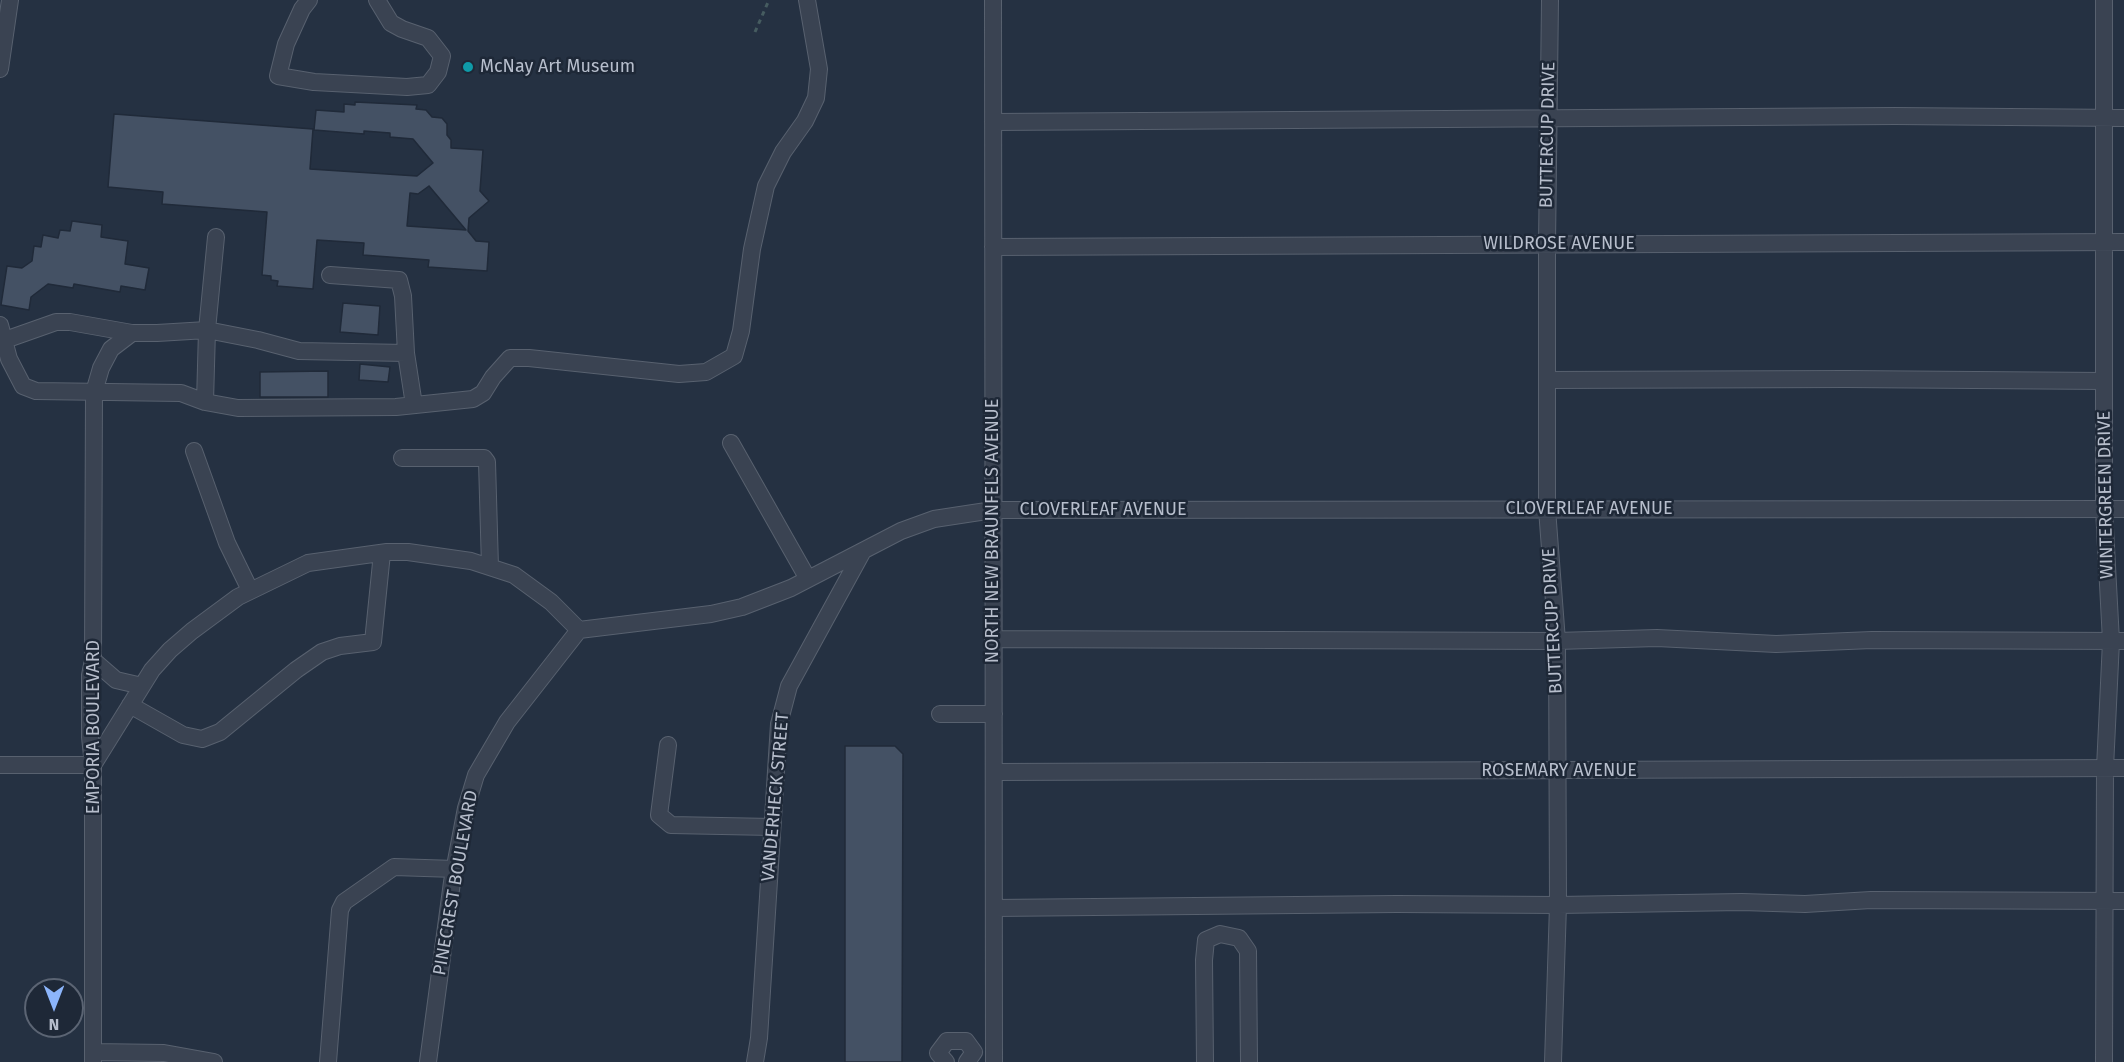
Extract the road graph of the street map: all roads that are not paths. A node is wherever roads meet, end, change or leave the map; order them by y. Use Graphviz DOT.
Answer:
graph roads {
  1 [pos="10,0"];
  2 [pos="309,0"];
  3 [pos="377,0"];
  4 [pos="808,0"];
  5 [pos="993,0"];
  6 [pos="1550,0"];
  7 [pos="2104,0"];
  8 [pos="0,69"];
  9 [pos="1548,118"];
  10 [pos="2104,118"];
  11 [pos="2124,118"];
  12 [pos="993,122"];
  13 [pos="216,237"];
  14 [pos="2103,242"];
  15 [pos="2124,242"];
  16 [pos="1547,244"];
  17 [pos="993,247"];
  18 [pos="330,275"];
  19 [pos="207,330"];
  20 [pos="2,332"];
  21 [pos="132,333"];
  22 [pos="406,352"];
  23 [pos="1547,380"];
  24 [pos="2104,381"];
  25 [pos="94,392"];
  26 [pos="205,402"];
  27 [pos="414,405"];
  28 [pos="731,443"];
  29 [pos="194,451"];
  30 [pos="402,458"];
  31 [pos="1547,509"];
  32 [pos="2104,509"];
  33 [pos="2124,509"];
  34 [pos="993,510"];
  35 [pos="863,550"];
  36 [pos="382,553"];
  37 [pos="490,567"];
  38 [pos="808,579"];
  39 [pos="250,590"];
  40 [pos="579,630"];
  41 [pos="993,639"];
  42 [pos="1557,641"];
  43 [pos="2117,641"];
  44 [pos="93,660"];
  45 [pos="142,686"];
  46 [pos="130,705"];
  47 [pos="940,714"];
  48 [pos="994,714"];
  49 [pos="668,745"];
  50 [pos="0,765"];
  51 [pos="93,765"];
  52 [pos="2106,768"];
  53 [pos="2124,768"];
  54 [pos="1557,771"];
  55 [pos="994,772"];
  56 [pos="772,827"];
  57 [pos="455,868"];
  58 [pos="2124,901"];
  59 [pos="2105,902"];
  60 [pos="1558,905"];
  61 [pos="994,908"];
  62 [pos="93,1057"];
  63 [pos="970,1057"];
  64 [pos="994,1057"];
  65 [pos="214,1062"];
  66 [pos="328,1062"];
  67 [pos="428,1062"];
  68 [pos="755,1062"];
  69 [pos="946,1062"];
  70 [pos="1205,1062"];
  71 [pos="1249,1062"];
  72 [pos="1553,1062"];
  73 [pos="2104,1062"];
  1 -- 8 [label="street"];
  2 -- 3 [label="street"];
  4 -- 27 [label="street"];
  5 -- 12 [label="street, NORTH NEW BRAUNFELS AVENUE"];
  6 -- 9 [label="street, BUTTERCUP DRIVE"];
  7 -- 10 [label="street, WINTERGREEN DRIVE"];
  9 -- 10 [label="street"];
  9 -- 12 [label="street"];
  9 -- 16 [label="street, BUTTERCUP DRIVE"];
  10 -- 11 [label="street"];
  10 -- 14 [label="street, WINTERGREEN DRIVE"];
  12 -- 17 [label="street, NORTH NEW BRAUNFELS AVENUE"];
  13 -- 19 [label="street"];
  14 -- 15 [label="street, WILDROSE AVENUE"];
  14 -- 16 [label="street, WILDROSE AVENUE"];
  14 -- 24 [label="street, WINTERGREEN DRIVE"];
  16 -- 17 [label="street, WILDROSE AVENUE"];
  16 -- 23 [label="street, BUTTERCUP DRIVE"];
  17 -- 34 [label="street, NORTH NEW BRAUNFELS AVENUE"];
  18 -- 22 [label="street"];
  19 -- 21 [label="street"];
  19 -- 22 [label="street"];
  19 -- 26 [label="street"];
  20 -- 21 [label="street"];
  20 -- 25 [label="street"];
  21 -- 25 [label="street, EMPORIA BOULEVARD"];
  22 -- 27 [label="street"];
  23 -- 24 [label="street"];
  23 -- 31 [label="street, BUTTERCUP DRIVE"];
  24 -- 32 [label="street, WINTERGREEN DRIVE"];
  25 -- 26 [label="street"];
  25 -- 44 [label="street, EMPORIA BOULEVARD"];
  26 -- 27 [label="street"];
  28 -- 38 [label="street"];
  29 -- 39 [label="street"];
  30 -- 37 [label="street"];
  31 -- 32 [label="street, CLOVERLEAF AVENUE"];
  31 -- 34 [label="street, CLOVERLEAF AVENUE"];
  31 -- 42 [label="street, BUTTERCUP DRIVE"];
  32 -- 33 [label="street, CLOVERLEAF AVENUE"];
  32 -- 43 [label="street, WINTERGREEN DRIVE"];
  34 -- 35 [label="street, CLOVERLEAF AVENUE"];
  34 -- 41 [label="street, NORTH NEW BRAUNFELS AVENUE"];
  35 -- 38 [label="street, CLOVERLEAF AVENUE"];
  35 -- 56 [label="street, VANDERHECK STREET"];
  36 -- 37 [label="street"];
  36 -- 39 [label="street"];
  36 -- 46 [label="street"];
  37 -- 40 [label="street"];
  38 -- 40 [label="street, CLOVERLEAF AVENUE"];
  39 -- 45 [label="street"];
  40 -- 57 [label="street, PINECREST BOULEVARD"];
  41 -- 42 [label="street"];
  41 -- 48 [label="street, NORTH NEW BRAUNFELS AVENUE"];
  42 -- 43 [label="street"];
  42 -- 54 [label="street, BUTTERCUP DRIVE"];
  43 -- 52 [label="street, WINTERGREEN DRIVE"];
  44 -- 45 [label="street"];
  44 -- 51 [label="street, EMPORIA BOULEVARD"];
  45 -- 46 [label="street"];
  46 -- 51 [label="street"];
  47 -- 48 [label="street"];
  48 -- 55 [label="street, NORTH NEW BRAUNFELS AVENUE"];
  49 -- 56 [label="street"];
  50 -- 51 [label="street"];
  51 -- 62 [label="street, EMPORIA BOULEVARD"];
  52 -- 53 [label="street, ROSEMARY AVENUE"];
  52 -- 54 [label="street, ROSEMARY AVENUE"];
  52 -- 59 [label="street, WINTERGREEN DRIVE"];
  54 -- 55 [label="street, ROSEMARY AVENUE"];
  54 -- 60 [label="street, BUTTERCUP DRIVE"];
  55 -- 61 [label="street, NORTH NEW BRAUNFELS AVENUE"];
  56 -- 68 [label="street, VANDERHECK STREET"];
  57 -- 66 [label="street"];
  57 -- 67 [label="street, PINECREST BOULEVARD"];
  58 -- 59 [label="street"];
  59 -- 60 [label="street"];
  59 -- 73 [label="street, WINTERGREEN DRIVE"];
  60 -- 61 [label="street"];
  60 -- 72 [label="street, BUTTERCUP DRIVE"];
  61 -- 64 [label="street, NORTH NEW BRAUNFELS AVENUE"];
  62 -- 65 [label="street"];
  63 -- 64 [label="street"];
  63 -- 69 [label="street"];
  70 -- 71 [label="street"];
}
